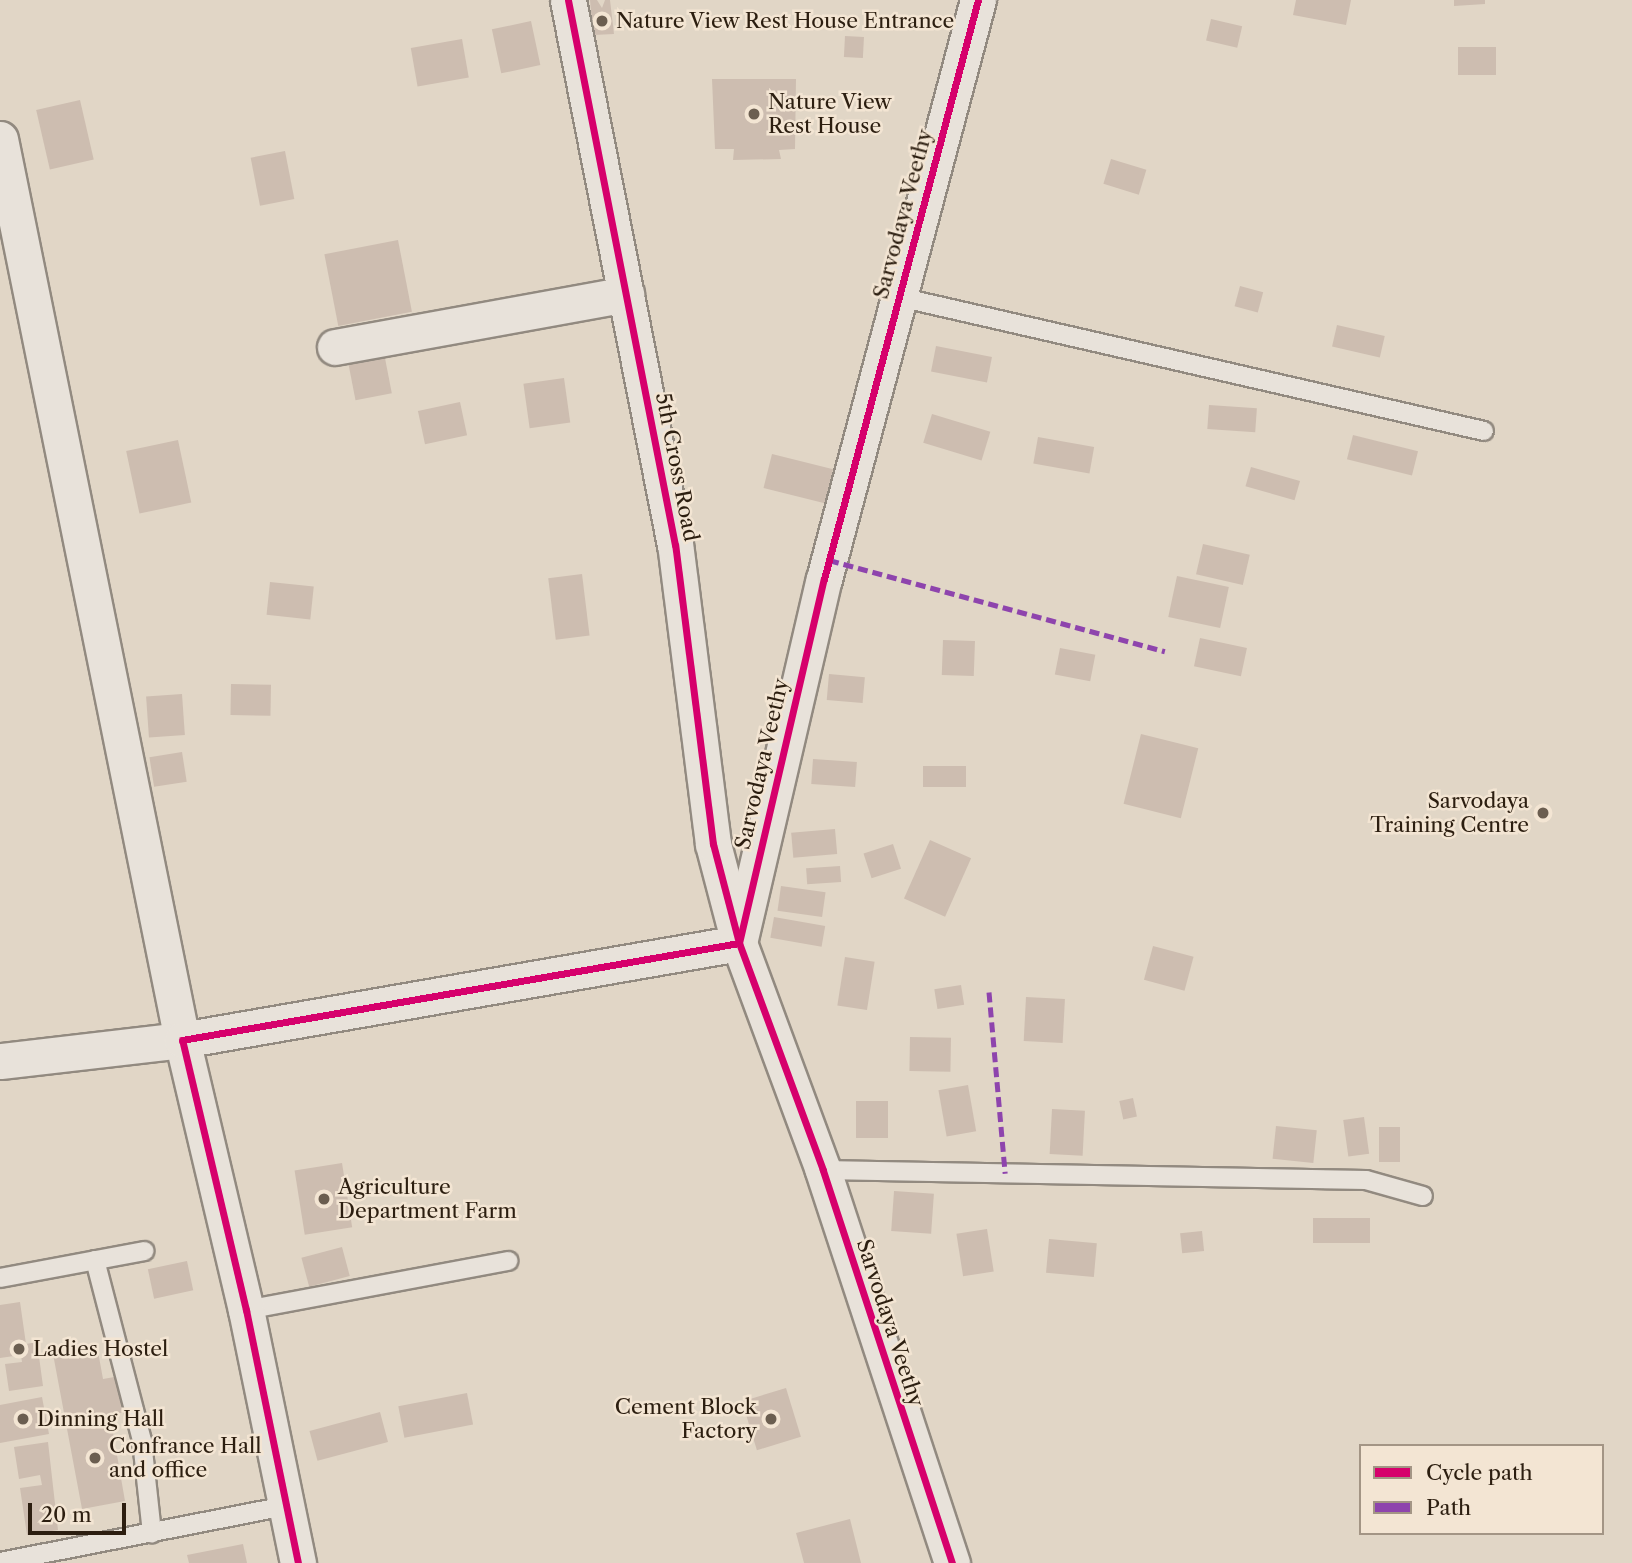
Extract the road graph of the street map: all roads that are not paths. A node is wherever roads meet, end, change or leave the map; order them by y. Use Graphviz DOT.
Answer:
graph roads {
  1 [pos="568,0"];
  2 [pos="978,0"];
  3 [pos="0,139"];
  4 [pos="626,294"];
  5 [pos="899,297"];
  6 [pos="334,347"];
  7 [pos="1484,431"];
  8 [pos="739,943"];
  9 [pos="182,1040"];
  10 [pos="0,1061"];
  11 [pos="823,1170"];
  12 [pos="1423,1196"];
  13 [pos="144,1251"];
  14 [pos="95,1260"];
  15 [pos="508,1261"];
  16 [pos="0,1278"];
  17 [pos="246,1310"];
  18 [pos="286,1506"];
  19 [pos="152,1533"];
  20 [pos="0,1562"];
  21 [pos="298,1563"];
  22 [pos="952,1563"];
  1 -- 4 [label="street, 5th Cross Road"];
  2 -- 5 [label="street, Sarvodaya Veethy"];
  3 -- 9 [label="street"];
  4 -- 6 [label="street"];
  4 -- 8 [label="street, 5th Cross Road"];
  5 -- 7 [label="lane"];
  5 -- 8 [label="street, Sarvodaya Veethy"];
  8 -- 9 [label="street"];
  8 -- 11 [label="street, Sarvodaya Veethy"];
  9 -- 10 [label="street"];
  9 -- 17 [label="street"];
  11 -- 12 [label="lane"];
  11 -- 22 [label="street, Sarvodaya Veethy"];
  13 -- 14 [label="lane"];
  14 -- 16 [label="lane"];
  14 -- 19 [label="lane"];
  15 -- 17 [label="lane"];
  17 -- 18 [label="street"];
  18 -- 19 [label="lane"];
  18 -- 21 [label="street"];
  19 -- 20 [label="lane"];
}
